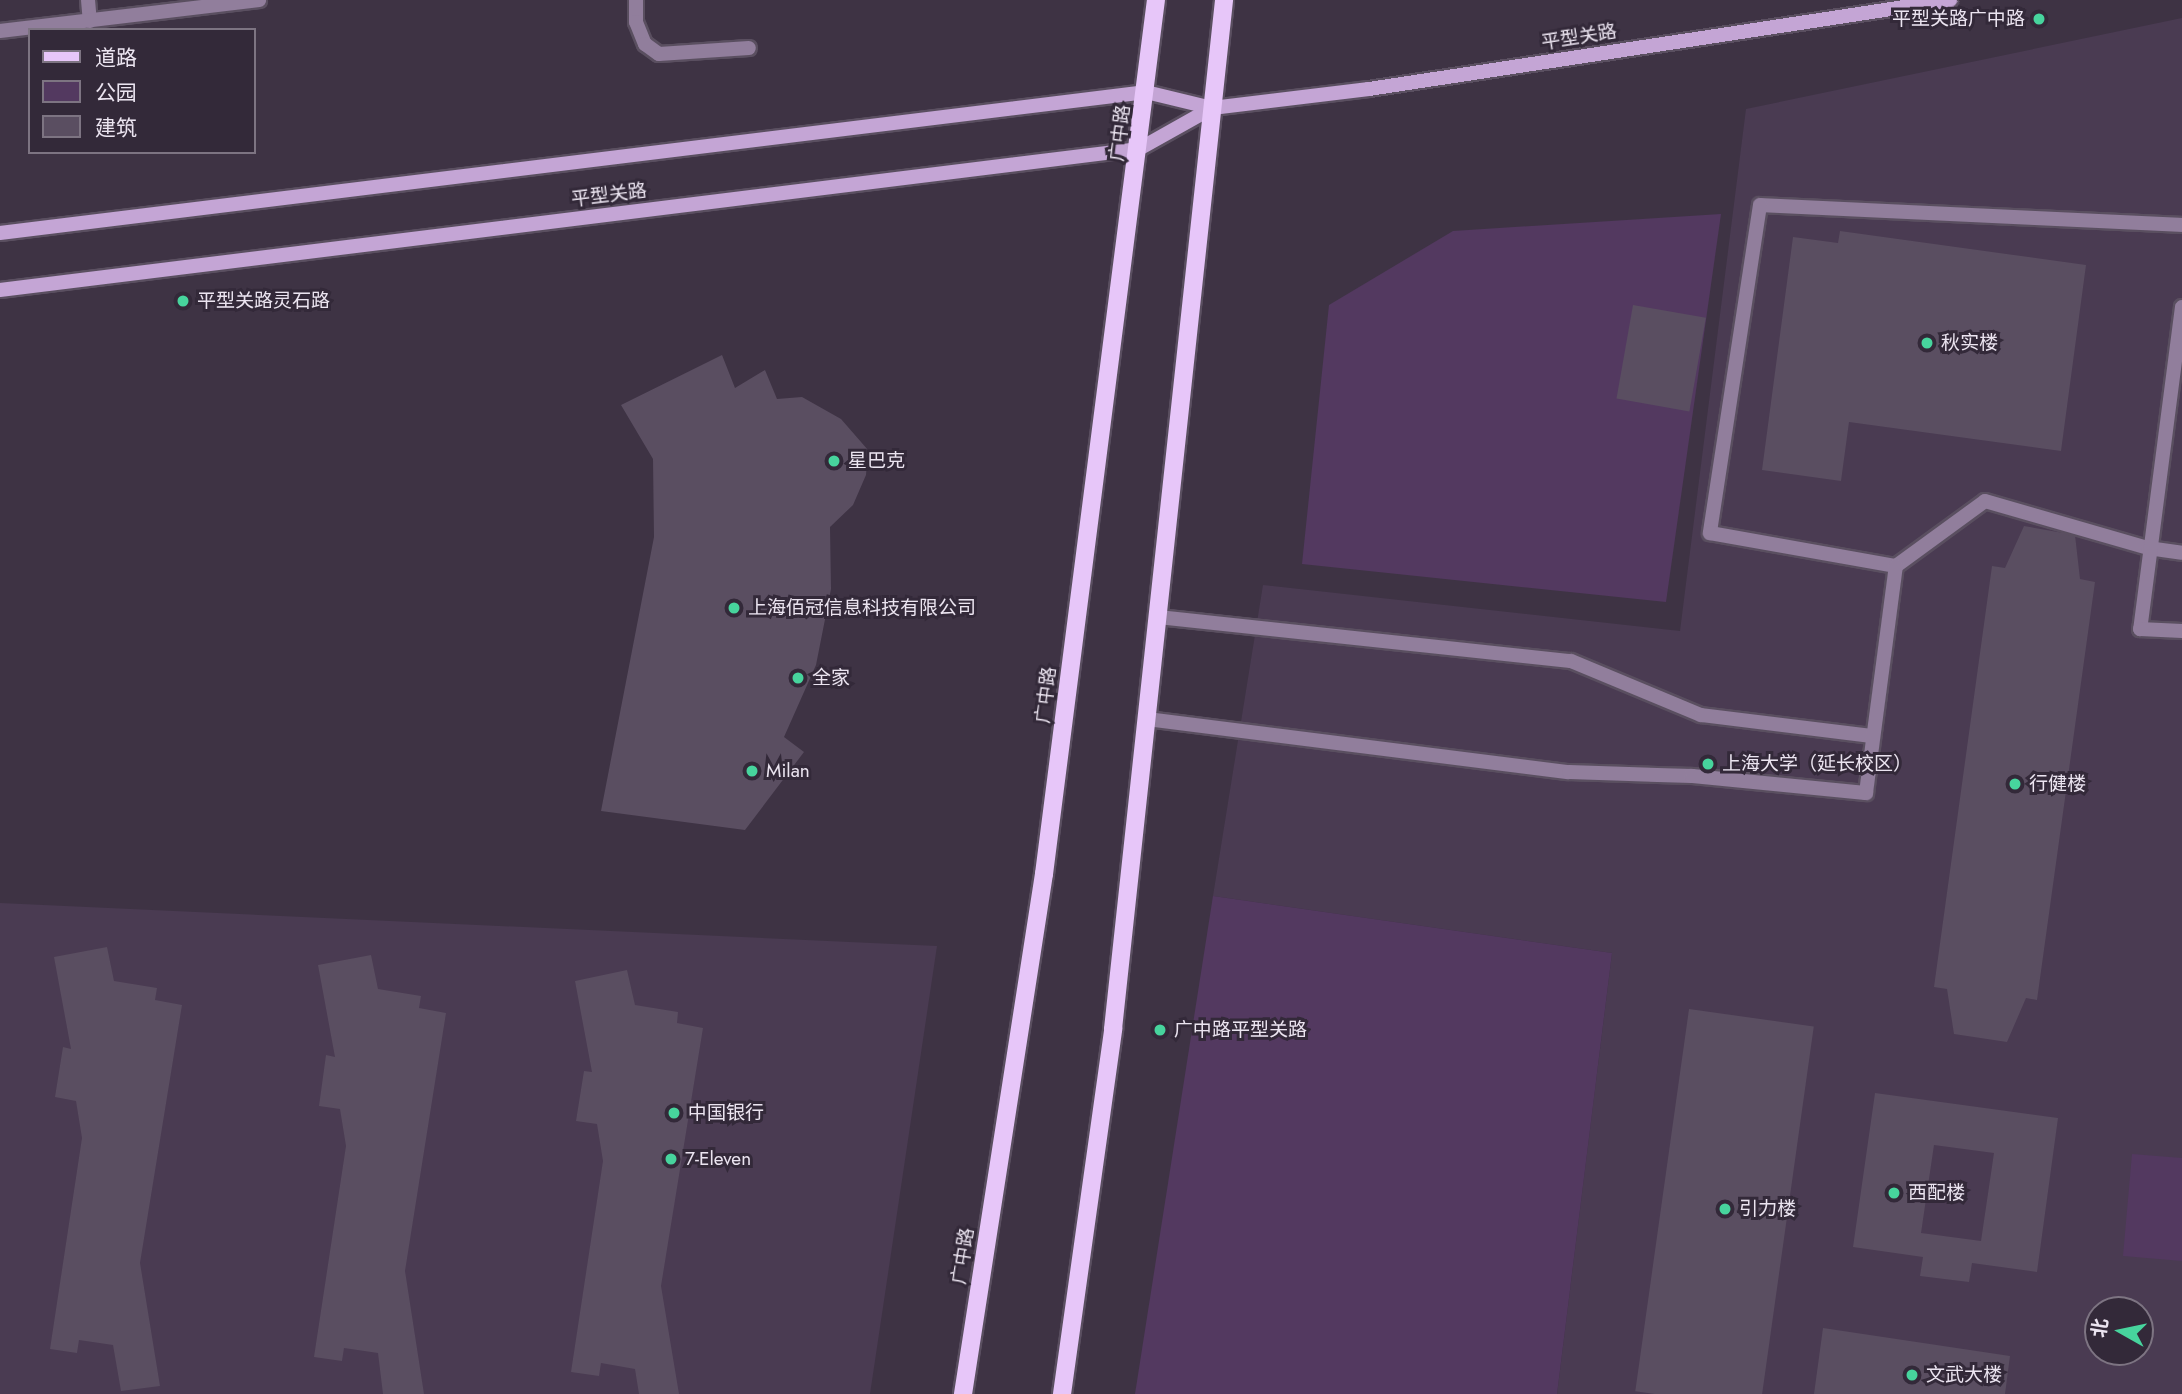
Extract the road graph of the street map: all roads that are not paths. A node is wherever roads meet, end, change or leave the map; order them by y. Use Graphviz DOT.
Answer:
graph roads {
  1 [pos="88,0"];
  2 [pos="260,0"];
  3 [pos="636,0"];
  4 [pos="1156,0"];
  5 [pos="1224,0"];
  6 [pos="1950,0"];
  7 [pos="90,21"];
  8 [pos="0,31"];
  9 [pos="749,48"];
  10 [pos="1146,92"];
  11 [pos="1212,108"];
  12 [pos="1139,149"];
  13 [pos="2182,225"];
  14 [pos="0,233"];
  15 [pos="0,290"];
  16 [pos="2182,307"];
  17 [pos="2148,548"];
  18 [pos="2182,553"];
  19 [pos="1896,566"];
  20 [pos="1158,617"];
  21 [pos="2182,631"];
  22 [pos="1147,719"];
  23 [pos="1873,736"];
  24 [pos="962,1394"];
  25 [pos="1062,1394"];
  1 -- 7 [label="street"];
  2 -- 7 [label="street"];
  3 -- 9 [label="street"];
  4 -- 10 [label="main road, 广中路"];
  5 -- 11 [label="main road"];
  6 -- 11 [label="street, 平型关路"];
  7 -- 8 [label="street"];
  10 -- 11 [label="street, 平型关路"];
  10 -- 12 [label="main road, 广中路"];
  10 -- 14 [label="street, 平型关路"];
  11 -- 12 [label="street, 平型关路"];
  11 -- 20 [label="main road"];
  12 -- 15 [label="street, 平型关路"];
  12 -- 24 [label="main road, 广中路"];
  13 -- 19 [label="street"];
  16 -- 17 [label="street"];
  17 -- 18 [label="street"];
  17 -- 19 [label="street"];
  17 -- 21 [label="street"];
  19 -- 23 [label="street"];
  20 -- 22 [label="main road"];
  20 -- 23 [label="street"];
  22 -- 23 [label="street"];
  22 -- 25 [label="main road"];
}
